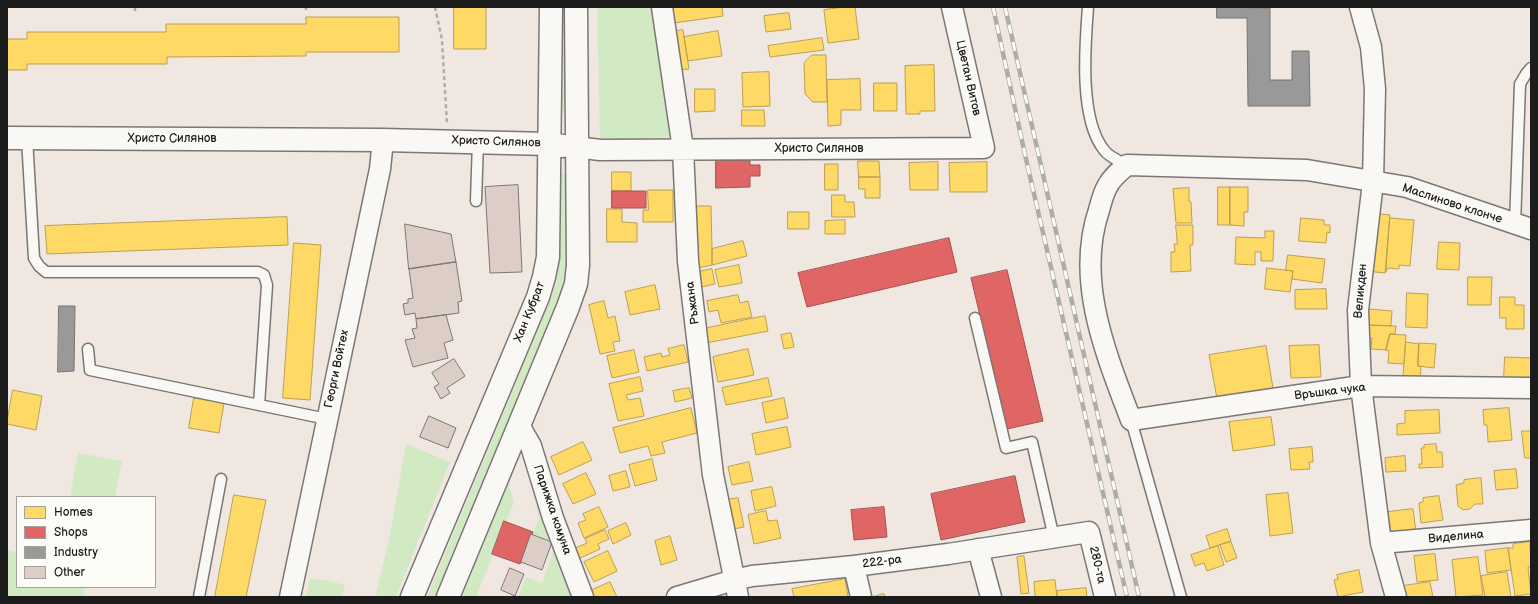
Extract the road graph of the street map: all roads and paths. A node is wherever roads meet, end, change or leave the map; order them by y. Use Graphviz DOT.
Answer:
graph roads {
  1 [pos="135,7"];
  2 [pos="435,7"];
  3 [pos="551,7"];
  4 [pos="576,7"];
  5 [pos="662,7"];
  6 [pos="952,7"];
  7 [pos="1088,7"];
  8 [pos="1360,7"];
  9 [pos="135,14"];
  10 [pos="1531,68"];
  11 [pos="17,138"];
  12 [pos="383,140"];
  13 [pos="449,141"];
  14 [pos="478,142"];
  15 [pos="549,144"];
  16 [pos="576,147"];
  17 [pos="984,148"];
  18 [pos="683,149"];
  19 [pos="1127,165"];
  20 [pos="1373,182"];
  21 [pos="476,201"];
  22 [pos="1523,227"];
  23 [pos="974,318"];
  24 [pos="88,349"];
  25 [pos="1362,386"];
  26 [pos="1531,388"];
  27 [pos="259,405"];
  28 [pos="326,419"];
  29 [pos="1131,420"];
  30 [pos="519,425"];
  31 [pos="221,479"];
  32 [pos="1531,530"];
  33 [pos="1089,532"];
  34 [pos="1054,538"];
  35 [pos="1382,543"];
  36 [pos="978,549"];
  37 [pos="854,566"];
  38 [pos="736,588"];
  39 [pos="199,597"];
  40 [pos="290,597"];
  41 [pos="412,597"];
  42 [pos="448,597"];
  43 [pos="583,597"];
  44 [pos="677,597"];
  45 [pos="861,597"];
  46 [pos="991,597"];
  47 [pos="1105,597"];
  48 [pos="1181,597"];
  49 [pos="1396,597"];
  1 -- 9 [label="path"];
  2 -- 13 [label="path"];
  3 -- 15 [label="street, Хан Кубрат"];
  4 -- 16 [label="street"];
  5 -- 18 [label="street, Ръжана"];
  6 -- 17 [label="street, Цветан Витов"];
  7 -- 19 [label="lane"];
  8 -- 20 [label="street, Великден"];
  10 -- 22 [label="lane"];
  11 -- 12 [label="street, Христо Силянов"];
  11 -- 27 [label="lane"];
  12 -- 13 [label="street, Христо Силянов"];
  12 -- 28 [label="street, Георги Войтех"];
  13 -- 14 [label="street, Христо Силянов"];
  14 -- 15 [label="street, Христо Силянов"];
  14 -- 21 [label="lane"];
  15 -- 16 [label="street, Христо Силянов"];
  15 -- 41 [label="street, Хан Кубрат"];
  16 -- 18 [label="street, Христо Силянов"];
  16 -- 30 [label="street"];
  17 -- 18 [label="street, Христо Силянов"];
  18 -- 38 [label="street, Ръжана"];
  19 -- 20 [label="street, Маслиново клонче"];
  19 -- 29 [label="street"];
  20 -- 22 [label="street, Маслиново клонче"];
  20 -- 25 [label="street, Великден"];
  23 -- 34 [label="lane"];
  24 -- 27 [label="lane"];
  25 -- 26 [label="street, Връшка чука"];
  25 -- 29 [label="street, Връшка чука"];
  25 -- 35 [label="street, Великден"];
  27 -- 28 [label="lane"];
  28 -- 40 [label="street, Георги Войтех"];
  29 -- 48 [label="lane"];
  30 -- 42 [label="street"];
  30 -- 43 [label="street, Парижка комуна"];
  31 -- 39 [label="lane"];
  32 -- 35 [label="street, Виделина"];
  33 -- 34 [label="street, 222-ра"];
  33 -- 47 [label="street, 280-та"];
  34 -- 36 [label="street, 222-ра"];
  35 -- 49 [label="street, Великден"];
  36 -- 37 [label="street, 222-ра"];
  36 -- 46 [label="street"];
  37 -- 38 [label="street, 222-ра"];
  37 -- 45 [label="street"];
  38 -- 44 [label="street, 222-ра"];
}
